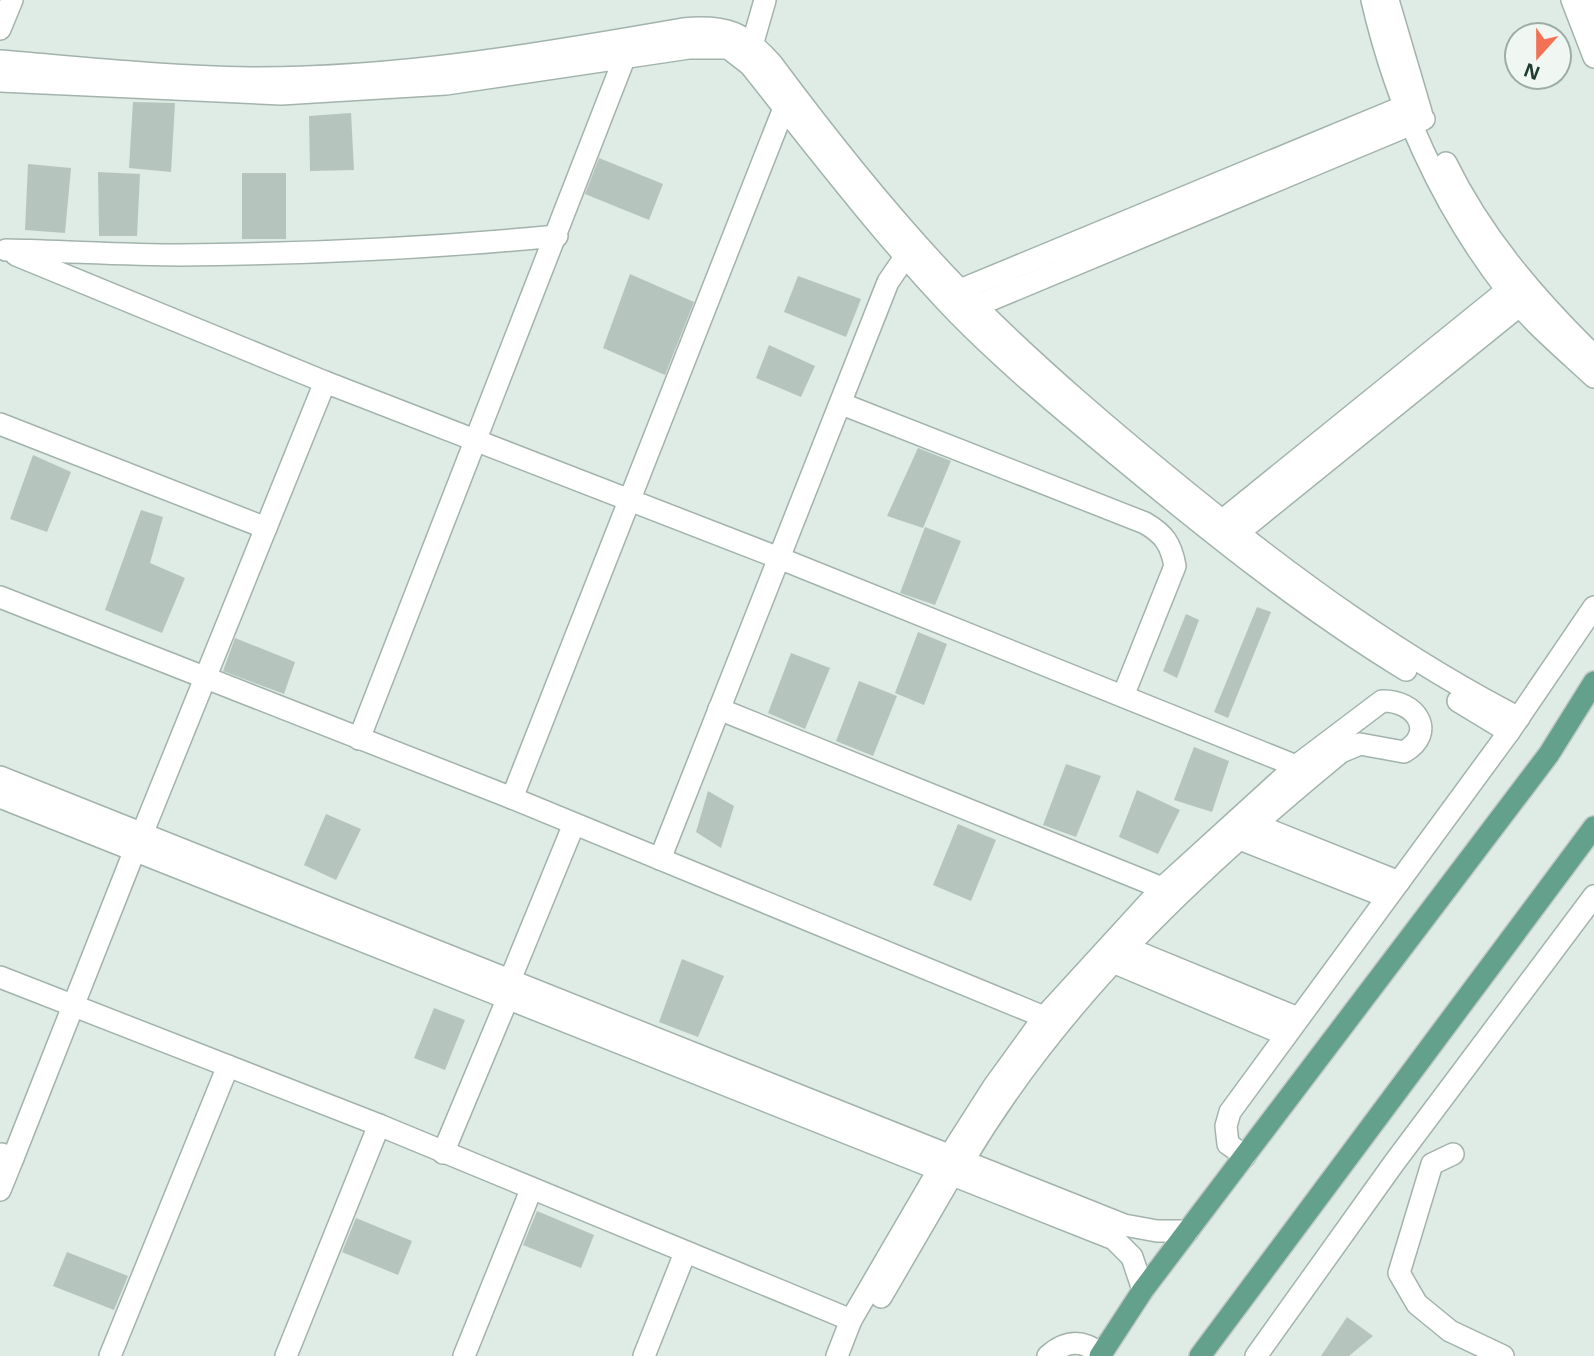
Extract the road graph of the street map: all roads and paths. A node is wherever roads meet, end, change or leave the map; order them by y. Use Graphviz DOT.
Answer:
graph roads {
  1 [pos="12,0"];
  2 [pos="765,0"];
  3 [pos="1371,0"];
  4 [pos="1388,0"];
  5 [pos="1572,0"];
  6 [pos="1587,0"];
  7 [pos="1594,18"];
  8 [pos="0,29"];
  9 [pos="753,42"];
  10 [pos="1594,57"];
  11 [pos="624,59"];
  12 [pos="0,61"];
  13 [pos="0,81"];
  14 [pos="784,108"];
  15 [pos="1414,113"];
  16 [pos="557,236"];
  17 [pos="3,249"];
  18 [pos="905,257"];
  19 [pos="1521,292"];
  20 [pos="951,293"];
  21 [pos="967,309"];
  22 [pos="1594,356"];
  23 [pos="1594,377"];
  24 [pos="325,382"];
  25 [pos="842,404"];
  26 [pos="0,424"];
  27 [pos="477,439"];
  28 [pos="629,499"];
  29 [pos="266,528"];
  30 [pos="1223,532"];
  31 [pos="779,558"];
  32 [pos="0,597"];
  33 [pos="1594,607"];
  34 [pos="204,680"];
  35 [pos="1594,682"];
  36 [pos="1123,696"];
  37 [pos="719,709"];
  38 [pos="1514,725"];
  39 [pos="359,739"];
  40 [pos="1296,766"];
  41 [pos="0,777"];
  42 [pos="0,797"];
  43 [pos="512,798"];
  44 [pos="573,824"];
  45 [pos="1594,827"];
  46 [pos="1238,828"];
  47 [pos="138,843"];
  48 [pos="660,859"];
  49 [pos="1162,888"];
  50 [pos="1393,889"];
  51 [pos="1594,896"];
  52 [pos="1113,952"];
  53 [pos="0,977"];
  54 [pos="509,990"];
  55 [pos="73,1006"];
  56 [pos="1044,1017"];
  57 [pos="1292,1027"];
  58 [pos="228,1066"];
  59 [pos="379,1125"];
  60 [pos="443,1153"];
  61 [pos="1453,1154"];
  62 [pos="6,1155"];
  63 [pos="1244,1156"];
  64 [pos="951,1165"];
  65 [pos="0,1189"];
  66 [pos="531,1190"];
  67 [pos="1188,1231"];
  68 [pos="685,1253"];
  69 [pos="1143,1290"];
  70 [pos="851,1320"];
  71 [pos="1100,1355"];
  72 [pos="110,1356"];
  73 [pos="286,1356"];
  74 [pos="464,1356"];
  75 [pos="644,1356"];
  76 [pos="837,1356"];
  77 [pos="850,1356"];
  78 [pos="1048,1356"];
  79 [pos="1200,1356"];
  80 [pos="1256,1356"];
  81 [pos="1503,1356"];
  1 -- 8 [label="street"];
  2 -- 9 [label="street"];
  3 -- 15 [label="street"];
  4 -- 15 [label="street"];
  5 -- 10 [label="street"];
  6 -- 7 [label="street"];
  9 -- 12 [label="street"];
  9 -- 20 [label="street"];
  11 -- 13 [label="street"];
  11 -- 14 [label="street"];
  11 -- 16 [label="street"];
  14 -- 18 [label="street"];
  14 -- 28 [label="street"];
  15 -- 19 [label="street"];
  15 -- 20 [label="street"];
  15 -- 21 [label="street"];
  16 -- 17 [label="street"];
  16 -- 27 [label="street"];
  17 -- 24 [label="street"];
  18 -- 20 [label="street"];
  18 -- 25 [label="street"];
  19 -- 22 [label="street"];
  19 -- 23 [label="street"];
  19 -- 30 [label="street"];
  20 -- 21 [label="street"];
  21 -- 30 [label="street"];
  24 -- 27 [label="street"];
  24 -- 29 [label="street"];
  25 -- 31 [label="street"];
  25 -- 36 [label="street"];
  26 -- 29 [label="street"];
  27 -- 28 [label="street"];
  27 -- 39 [label="street"];
  28 -- 31 [label="street"];
  28 -- 43 [label="street"];
  29 -- 34 [label="street"];
  30 -- 38 [label="street"];
  31 -- 36 [label="street"];
  31 -- 37 [label="street"];
  32 -- 34 [label="street"];
  33 -- 38 [label="street"];
  34 -- 39 [label="street"];
  34 -- 47 [label="street"];
  35 -- 63 [label="main road"];
  36 -- 40 [label="street"];
  37 -- 48 [label="street"];
  37 -- 49 [label="street"];
  38 -- 50 [label="street"];
  39 -- 43 [label="street"];
  40 -- 46 [label="street"];
  40 -- 46 [label="street"];
  41 -- 47 [label="street"];
  42 -- 47 [label="street"];
  43 -- 44 [label="street"];
  44 -- 48 [label="street"];
  44 -- 54 [label="street"];
  45 -- 79 [label="main road"];
  46 -- 49 [label="street"];
  46 -- 50 [label="street"];
  46 -- 52 [label="street"];
  47 -- 54 [label="street"];
  47 -- 55 [label="street"];
  48 -- 56 [label="street"];
  49 -- 52 [label="street"];
  50 -- 57 [label="street"];
  51 -- 80 [label="street"];
  52 -- 56 [label="street"];
  52 -- 57 [label="street"];
  52 -- 64 [label="street"];
  53 -- 55 [label="street"];
  54 -- 60 [label="street"];
  54 -- 64 [label="street"];
  55 -- 58 [label="street"];
  55 -- 62 [label="street"];
  56 -- 64 [label="street"];
  57 -- 63 [label="street"];
  58 -- 59 [label="street"];
  58 -- 72 [label="street"];
  59 -- 60 [label="street"];
  59 -- 73 [label="street"];
  60 -- 66 [label="street"];
  61 -- 81 [label="street"];
  62 -- 65 [label="street"];
  63 -- 67 [label="main road"];
  64 -- 67 [label="street"];
  64 -- 69 [label="street"];
  64 -- 70 [label="street"];
  64 -- 77 [label="street"];
  66 -- 68 [label="street"];
  66 -- 74 [label="street"];
  67 -- 69 [label="main road"];
  68 -- 70 [label="street"];
  68 -- 75 [label="street"];
  69 -- 71 [label="main road"];
  70 -- 76 [label="street"];
  71 -- 78 [label="street"];
}
